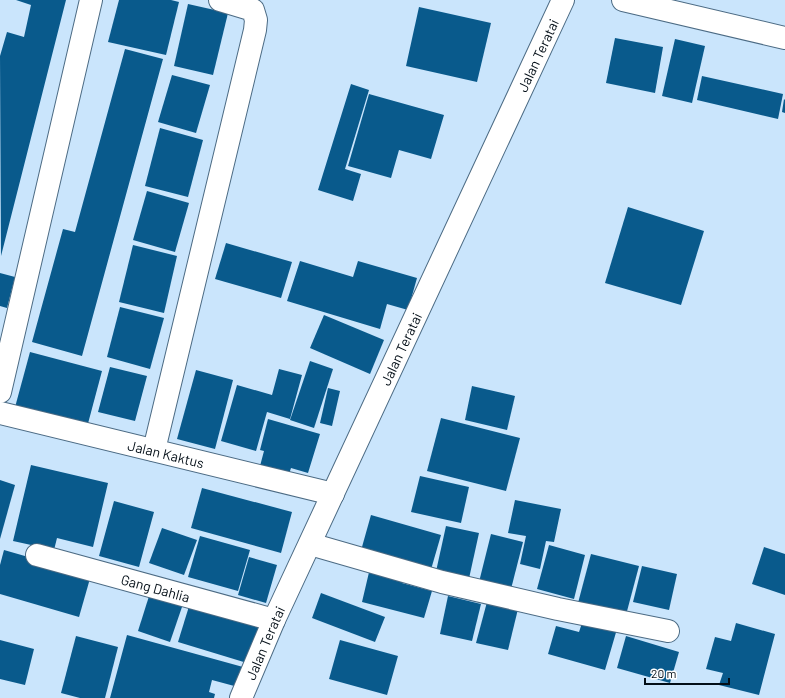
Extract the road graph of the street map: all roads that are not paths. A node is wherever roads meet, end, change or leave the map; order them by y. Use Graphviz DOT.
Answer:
graph roads {
  1 [pos="91,0"];
  2 [pos="220,0"];
  3 [pos="560,0"];
  4 [pos="623,0"];
  5 [pos="784,32"];
  6 [pos="0,392"];
  7 [pos="0,413"];
  8 [pos="154,450"];
  9 [pos="333,494"];
  10 [pos="310,544"];
  11 [pos="37,555"];
  12 [pos="274,620"];
  13 [pos="668,631"];
  14 [pos="240,698"];
  1 -- 6 [label="street"];
  2 -- 8 [label="street"];
  3 -- 9 [label="street, Jalan Teratai"];
  4 -- 5 [label="street"];
  7 -- 8 [label="street, Jalan Kaktus"];
  8 -- 9 [label="street, Jalan Kaktus"];
  9 -- 10 [label="street, Jalan Teratai"];
  10 -- 12 [label="street, Jalan Teratai"];
  10 -- 13 [label="street"];
  11 -- 12 [label="street, Gang Dahlia"];
  12 -- 14 [label="street, Jalan Teratai"];
}
